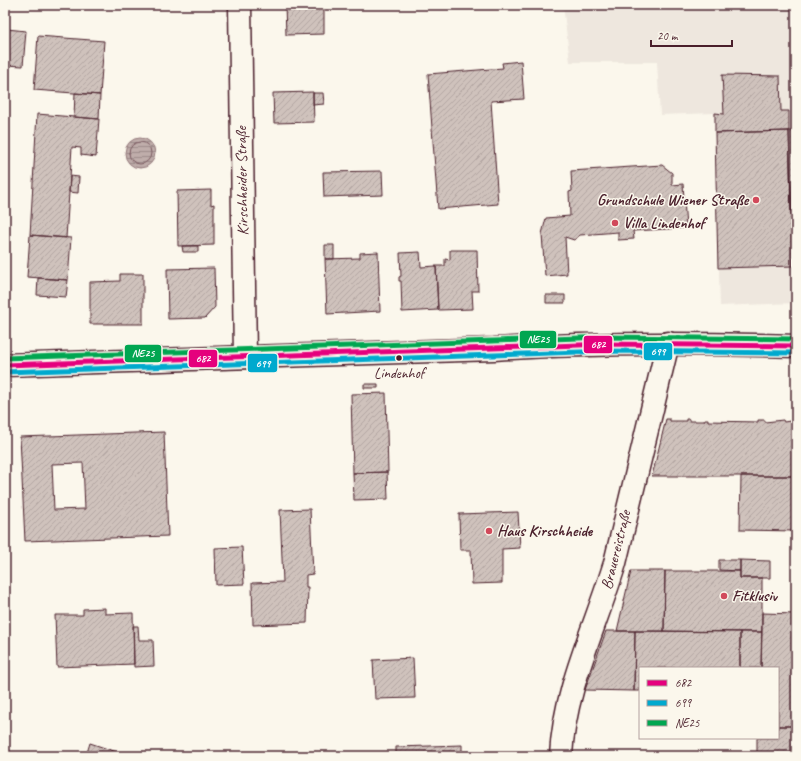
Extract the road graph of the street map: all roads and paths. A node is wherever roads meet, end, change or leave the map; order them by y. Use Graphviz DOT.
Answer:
graph roads {
  1 [pos="240,5"];
  2 [pos="668,343"];
  3 [pos="796,346"];
  4 [pos="245,357"];
  5 [pos="5,365"];
  6 [pos="561,756"];
  1 -- 4 [label="main road, Kirschheider Straße"];
  2 -- 3 [label="main road"];
  2 -- 4 [label="main road"];
  2 -- 6 [label="main road, Brauereistraße"];
  4 -- 5 [label="main road"];
}
